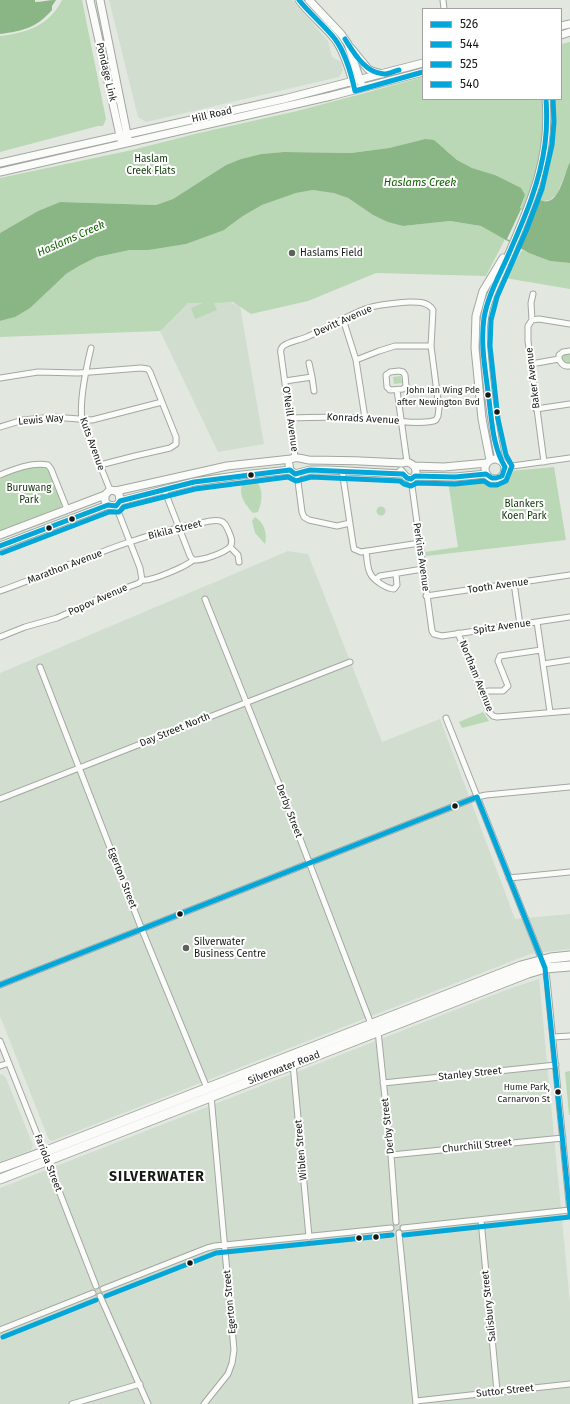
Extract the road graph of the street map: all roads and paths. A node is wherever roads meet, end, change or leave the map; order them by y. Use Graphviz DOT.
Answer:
graph roads {
  1 [pos="90,0"];
  2 [pos="100,0"];
  3 [pos="299,0"];
  4 [pos="309,0"];
  5 [pos="348,44"];
  6 [pos="422,64"];
  7 [pos="422,72"];
  8 [pos="384,74"];
  9 [pos="357,81"];
  10 [pos="363,88"];
  11 [pos="355,90"];
  12 [pos="546,100"];
  13 [pos="124,135"];
  14 [pos="125,143"];
  15 [pos="0,163"];
  16 [pos="0,172"];
  17 [pos="513,243"];
  18 [pos="533,294"];
  19 [pos="342,319"];
  20 [pos="532,320"];
  21 [pos="570,324"];
  22 [pos="432,346"];
  23 [pos="91,348"];
  24 [pos="282,348"];
  25 [pos="570,351"];
  26 [pos="559,359"];
  27 [pos="356,360"];
  28 [pos="309,363"];
  29 [pos="531,364"];
  30 [pos="570,366"];
  31 [pos="86,372"];
  32 [pos="312,377"];
  33 [pos="0,378"];
  34 [pos="285,381"];
  35 [pos="398,390"];
  36 [pos="314,391"];
  37 [pos="162,402"];
  38 [pos="570,404"];
  39 [pos="536,409"];
  40 [pos="290,418"];
  41 [pos="365,418"];
  42 [pos="82,420"];
  43 [pos="402,421"];
  44 [pos="0,427"];
  45 [pos="296,458"];
  46 [pos="570,458"];
  47 [pos="499,460"];
  48 [pos="488,462"];
  49 [pos="544,462"];
  50 [pos="405,463"];
  51 [pos="100,466"];
  52 [pos="414,466"];
  53 [pos="505,467"];
  54 [pos="290,470"];
  55 [pos="342,470"];
  56 [pos="300,472"];
  57 [pos="403,474"];
  58 [pos="486,474"];
  59 [pos="0,476"];
  60 [pos="413,478"];
  61 [pos="164,489"];
  62 [pos="110,492"];
  63 [pos="115,504"];
  64 [pos="67,509"];
  65 [pos="350,524"];
  66 [pos="179,528"];
  67 [pos="0,535"];
  68 [pos="130,542"];
  69 [pos="420,543"];
  70 [pos="0,546"];
  71 [pos="230,547"];
  72 [pos="366,551"];
  73 [pos="193,560"];
  74 [pos="239,562"];
  75 [pos="423,569"];
  76 [pos="396,574"];
  77 [pos="570,575"];
  78 [pos="376,579"];
  79 [pos="142,580"];
  80 [pos="514,583"];
  81 [pos="0,591"];
  82 [pos="426,596"];
  83 [pos="205,599"];
  84 [pos="570,618"];
  85 [pos="537,622"];
  86 [pos="520,625"];
  87 [pos="458,633"];
  88 [pos="434,634"];
  89 [pos="0,637"];
  90 [pos="541,650"];
  91 [pos="570,660"];
  92 [pos="350,662"];
  93 [pos="543,664"];
  94 [pos="40,667"];
  95 [pos="482,693"];
  96 [pos="246,702"];
  97 [pos="570,711"];
  98 [pos="550,712"];
  99 [pos="446,718"];
  100 [pos="79,768"];
  101 [pos="570,787"];
  102 [pos="477,797"];
  103 [pos="0,799"];
  104 [pos="310,864"];
  105 [pos="570,872"];
  106 [pos="509,878"];
  107 [pos="142,929"];
  108 [pos="570,956"];
  109 [pos="543,964"];
  110 [pos="570,966"];
  111 [pos="0,985"];
  112 [pos="371,1024"];
  113 [pos="378,1031"];
  114 [pos="570,1036"];
  115 [pos="553,1038"];
  116 [pos="0,1041"];
  117 [pos="8,1063"];
  118 [pos="293,1064"];
  119 [pos="556,1065"];
  120 [pos="0,1066"];
  121 [pos="384,1083"];
  122 [pos="209,1092"];
  123 [pos="563,1138"];
  124 [pos="391,1155"];
  125 [pos="46,1157"];
  126 [pos="0,1168"];
  127 [pos="0,1179"];
  128 [pos="570,1212"];
  129 [pos="481,1220"];
  130 [pos="396,1222"];
  131 [pos="391,1228"];
  132 [pos="403,1228"];
  133 [pos="399,1234"];
  134 [pos="309,1237"];
  135 [pos="225,1245"];
  136 [pos="96,1286"];
  137 [pos="103,1288"];
  138 [pos="93,1293"];
  139 [pos="100,1296"];
  140 [pos="0,1330"];
  141 [pos="140,1384"];
  142 [pos="570,1384"];
  143 [pos="497,1391"];
  144 [pos="416,1402"];
  145 [pos="72,1404"];
  146 [pos="148,1404"];
  147 [pos="204,1404"];
  1 -- 13 [label="street, Pondage Link"];
  2 -- 13 [label="street, Pondage Link"];
  3 -- 9 [label="street"];
  4 -- 5 [label="street"];
  5 -- 8 [label="street"];
  5 -- 9 [label="street"];
  6 -- 8 [label="street, Hill Road"];
  7 -- 10 [label="street, Hill Road"];
  8 -- 9 [label="street, Hill Road"];
  9 -- 10 [label="street"];
  9 -- 11 [label="street"];
  9 -- 13 [label="street, Hill Road"];
  10 -- 11 [label="street, Hill Road"];
  11 -- 14 [label="street, Hill Road"];
  12 -- 17 [label="street"];
  13 -- 14 [label="street, Pondage Link"];
  13 -- 15 [label="street, Hill Road"];
  14 -- 16 [label="street, Hill Road"];
  17 -- 47 [label="street"];
  17 -- 48 [label="street"];
  18 -- 20 [label="street, Baker Avenue"];
  19 -- 22 [label="street, Devitt Avenue"];
  19 -- 24 [label="street, Devitt Avenue"];
  19 -- 27 [label="street"];
  20 -- 21 [label="street"];
  20 -- 29 [label="street, Baker Avenue"];
  22 -- 27 [label="street"];
  22 -- 43 [label="street, Konrads Avenue"];
  23 -- 31 [label="street, Kuts Avenue"];
  24 -- 34 [label="street, O'Neill Avenue"];
  25 -- 26 [label="street"];
  26 -- 29 [label="street"];
  26 -- 30 [label="street"];
  27 -- 41 [label="street"];
  28 -- 32 [label="street"];
  29 -- 39 [label="street, Baker Avenue"];
  31 -- 33 [label="street"];
  31 -- 37 [label="street"];
  31 -- 42 [label="street, Kuts Avenue"];
  32 -- 34 [label="street, O'Neill Avenue"];
  32 -- 36 [label="street"];
  34 -- 40 [label="street, O'Neill Avenue"];
  35 -- 35 [label="street"];
  35 -- 43 [label="street"];
  37 -- 42 [label="street, Lewis Way"];
  37 -- 51 [label="street"];
  38 -- 39 [label="street"];
  39 -- 49 [label="street, Baker Avenue"];
  40 -- 41 [label="street, Konrads Avenue"];
  40 -- 45 [label="street, O'Neill Avenue"];
  41 -- 43 [label="street, Konrads Avenue"];
  42 -- 44 [label="street, Lewis Way"];
  42 -- 51 [label="street, Kuts Avenue"];
  43 -- 50 [label="street"];
  45 -- 50 [label="street"];
  45 -- 54 [label="street"];
  45 -- 56 [label="street"];
  45 -- 62 [label="street"];
  46 -- 49 [label="street"];
  47 -- 48 [label="street"];
  47 -- 53 [label="street"];
  48 -- 52 [label="street"];
  48 -- 58 [label="street"];
  49 -- 53 [label="street"];
  50 -- 52 [label="street"];
  50 -- 57 [label="street"];
  51 -- 62 [label="street, Kuts Avenue"];
  52 -- 60 [label="street"];
  53 -- 58 [label="street"];
  54 -- 56 [label="street"];
  54 -- 61 [label="street"];
  55 -- 56 [label="street"];
  55 -- 57 [label="street"];
  55 -- 65 [label="street"];
  56 -- 65 [label="street"];
  57 -- 60 [label="street"];
  58 -- 60 [label="street"];
  59 -- 64 [label="street"];
  60 -- 69 [label="street, Perkins Avenue"];
  61 -- 63 [label="street"];
  61 -- 66 [label="street"];
  62 -- 63 [label="street"];
  62 -- 63 [label="street"];
  62 -- 64 [label="street"];
  63 -- 68 [label="street"];
  63 -- 70 [label="street"];
  64 -- 67 [label="street"];
  65 -- 72 [label="street"];
  66 -- 68 [label="street, Bikila Street"];
  66 -- 71 [label="street, Bikila Street"];
  66 -- 73 [label="street"];
  68 -- 79 [label="street"];
  68 -- 81 [label="street, Marathon Avenue"];
  69 -- 72 [label="street"];
  69 -- 75 [label="street, Perkins Avenue"];
  71 -- 73 [label="street, Popov Avenue"];
  71 -- 74 [label="street"];
  72 -- 78 [label="street"];
  73 -- 79 [label="street, Popov Avenue"];
  75 -- 76 [label="street"];
  75 -- 82 [label="street, Perkins Avenue"];
  76 -- 78 [label="street"];
  76 -- 78 [label="street"];
  77 -- 80 [label="street, Tooth Avenue"];
  79 -- 89 [label="street, Popov Avenue"];
  80 -- 82 [label="street, Tooth Avenue"];
  80 -- 86 [label="street"];
  82 -- 88 [label="street, Perkins Avenue"];
  83 -- 96 [label="street, Derby Street"];
  84 -- 85 [label="street, Spitz Avenue"];
  85 -- 86 [label="street, Spitz Avenue"];
  85 -- 90 [label="street"];
  86 -- 87 [label="street, Spitz Avenue"];
  87 -- 88 [label="street, Spitz Avenue"];
  87 -- 95 [label="street, Northam Avenue"];
  90 -- 93 [label="street"];
  90 -- 95 [label="street"];
  91 -- 93 [label="street"];
  92 -- 96 [label="street, Day Street North"];
  93 -- 98 [label="street"];
  94 -- 100 [label="street, Egerton Street"];
  95 -- 98 [label="street, Northam Avenue"];
  96 -- 100 [label="street, Day Street North"];
  96 -- 104 [label="street, Derby Street"];
  97 -- 98 [label="street"];
  99 -- 102 [label="street"];
  100 -- 103 [label="street, Day Street North"];
  100 -- 107 [label="street, Egerton Street"];
  101 -- 102 [label="street"];
  102 -- 104 [label="street"];
  102 -- 106 [label="street"];
  104 -- 107 [label="street"];
  104 -- 112 [label="street, Derby Street"];
  105 -- 106 [label="street"];
  106 -- 109 [label="street"];
  107 -- 111 [label="street"];
  107 -- 122 [label="street, Egerton Street"];
  108 -- 109 [label="highway, Silverwater Road"];
  109 -- 110 [label="highway, Silverwater Road"];
  109 -- 112 [label="highway, Silverwater Road"];
  109 -- 113 [label="highway, Silverwater Road"];
  109 -- 115 [label="street"];
  112 -- 122 [label="highway, Silverwater Road"];
  113 -- 118 [label="highway, Silverwater Road"];
  113 -- 121 [label="street, Derby Street"];
  114 -- 115 [label="street"];
  115 -- 119 [label="street"];
  116 -- 117 [label="street, Fariola Street"];
  117 -- 120 [label="street"];
  117 -- 125 [label="street, Fariola Street"];
  118 -- 122 [label="highway, Silverwater Road"];
  118 -- 134 [label="street, Wiblen Street"];
  119 -- 121 [label="street, Stanley Street"];
  119 -- 123 [label="street"];
  121 -- 124 [label="street, Derby Street"];
  122 -- 125 [label="highway, Silverwater Road"];
  122 -- 135 [label="street, Egerton Street"];
  123 -- 124 [label="street, Churchill Street"];
  123 -- 128 [label="street"];
  124 -- 130 [label="street, Derby Street"];
  125 -- 126 [label="highway, Silverwater Road"];
  125 -- 127 [label="highway, Silverwater Road"];
  125 -- 136 [label="street, Fariola Street"];
  128 -- 129 [label="street"];
  129 -- 132 [label="street"];
  129 -- 143 [label="street, Salisbury Street"];
  130 -- 131 [label="street"];
  130 -- 132 [label="street"];
  131 -- 133 [label="street"];
  131 -- 134 [label="street"];
  132 -- 133 [label="street"];
  133 -- 144 [label="street"];
  134 -- 135 [label="street"];
  135 -- 137 [label="street"];
  135 -- 147 [label="street, Egerton Street"];
  136 -- 137 [label="street"];
  136 -- 138 [label="street"];
  137 -- 139 [label="street"];
  138 -- 139 [label="street"];
  138 -- 140 [label="street"];
  139 -- 141 [label="street"];
  141 -- 145 [label="street"];
  141 -- 146 [label="street"];
  142 -- 143 [label="street, Suttor Street"];
  143 -- 144 [label="street, Suttor Street"];
}
